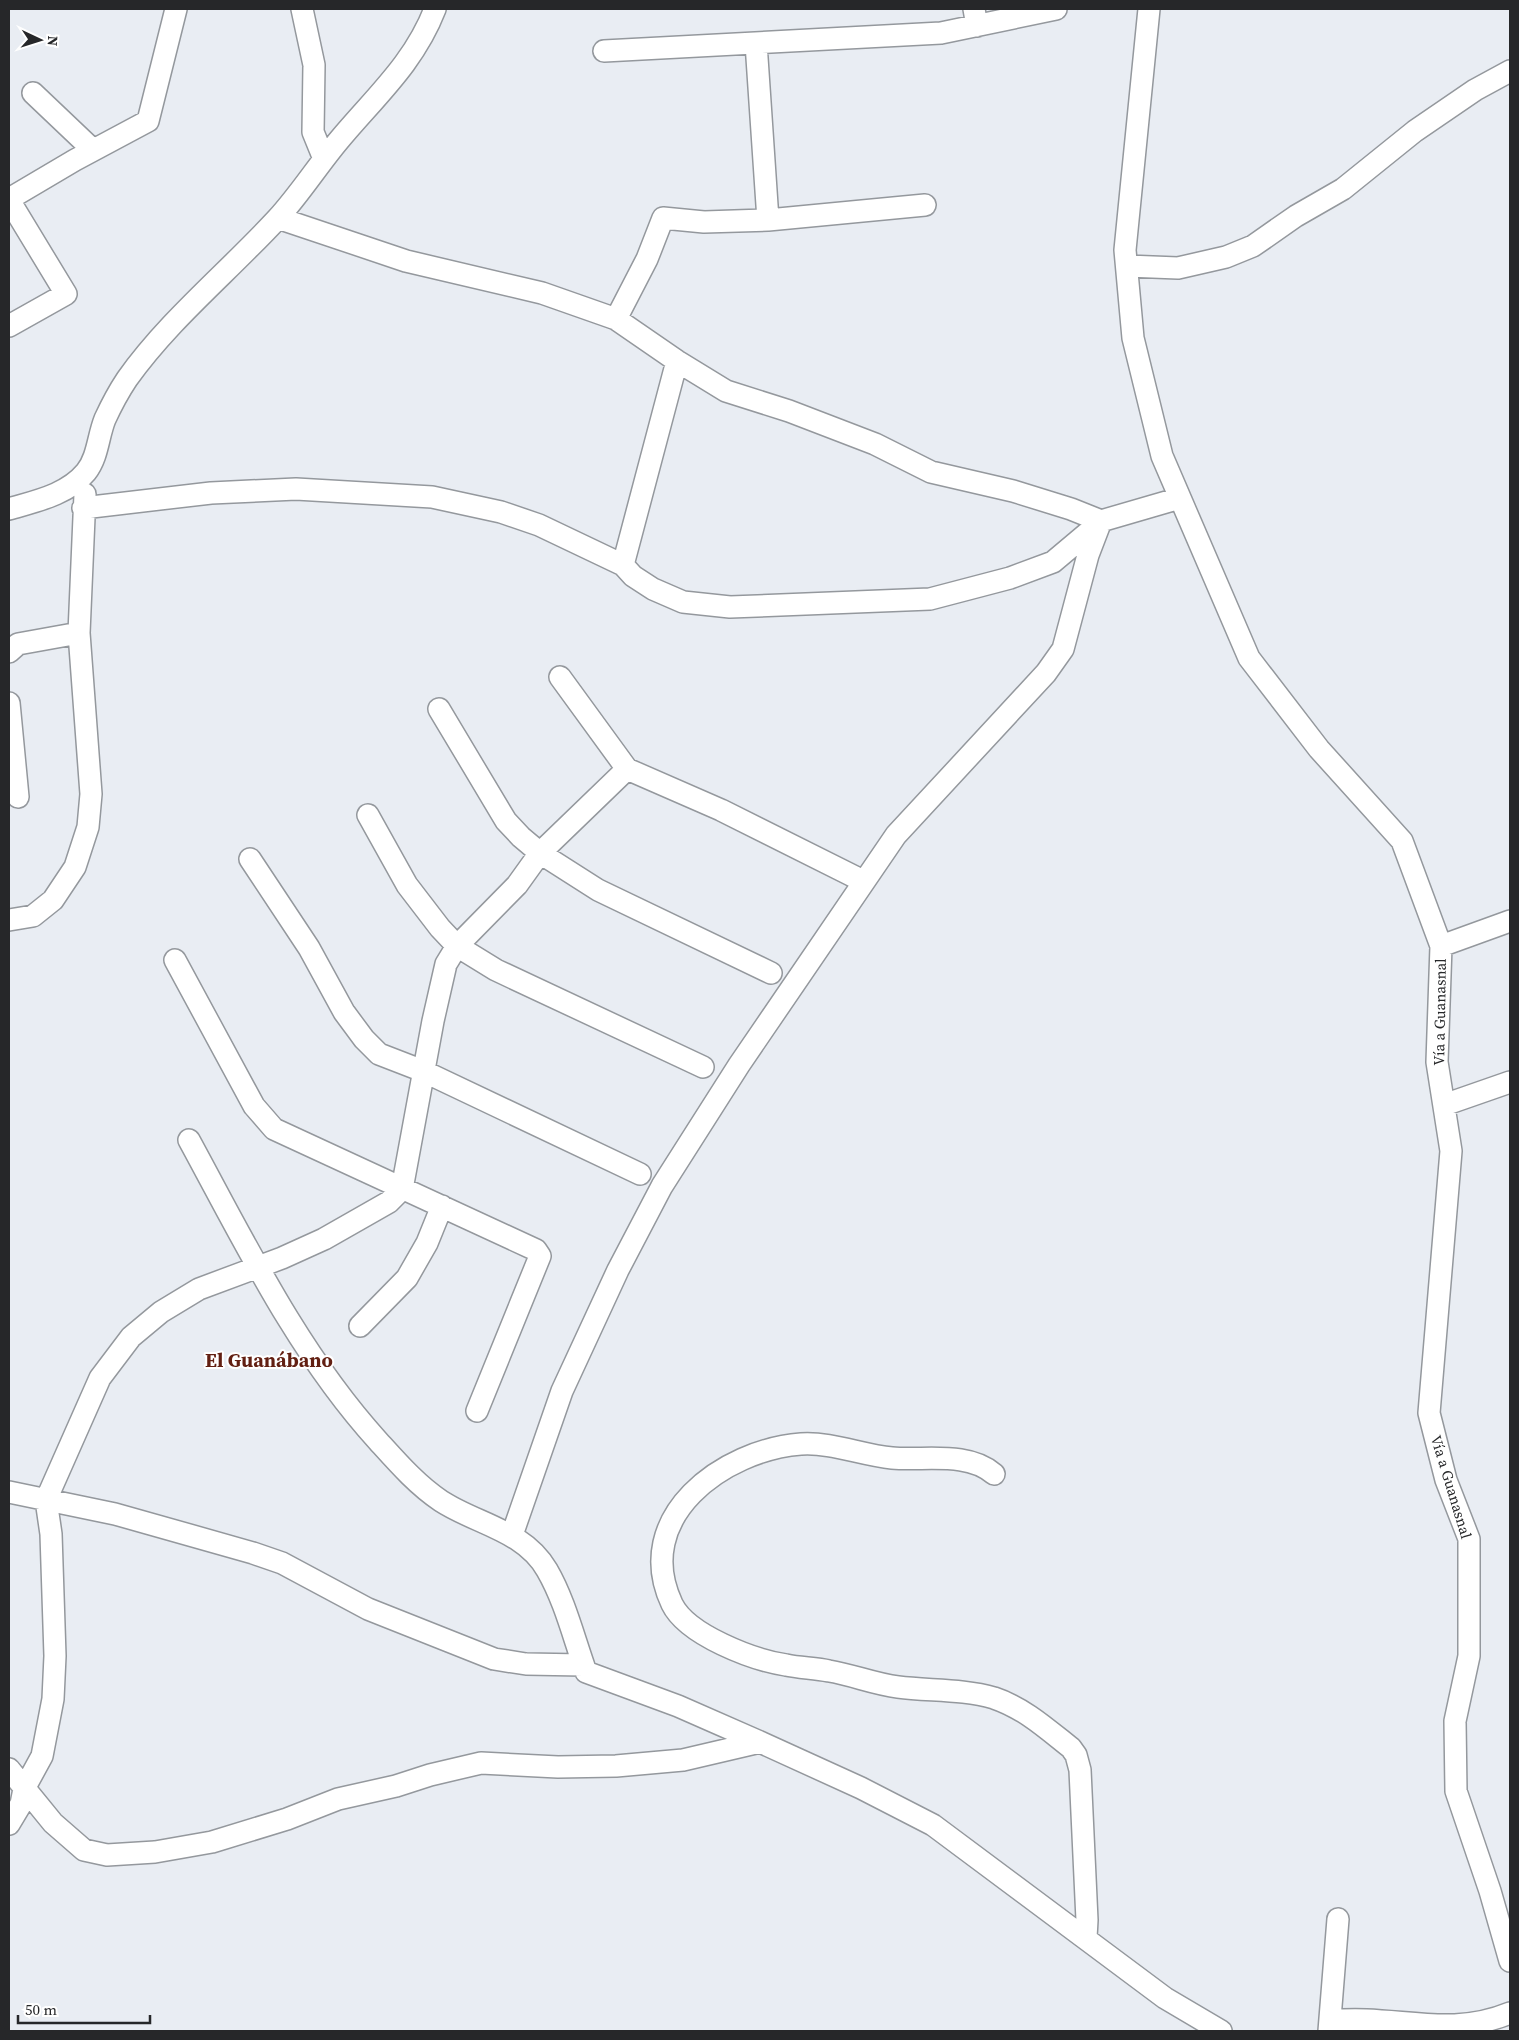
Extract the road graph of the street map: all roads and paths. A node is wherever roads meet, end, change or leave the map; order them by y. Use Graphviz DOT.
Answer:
graph roads {
  1 [pos="176,9"];
  2 [pos="302,9"];
  3 [pos="435,9"];
  4 [pos="1056,9"];
  5 [pos="1149,9"];
  6 [pos="976,17"];
  7 [pos="756,43"];
  8 [pos="604,51"];
  9 [pos="1510,70"];
  10 [pos="33,93"];
  11 [pos="93,150"];
  12 [pos="324,160"];
  13 [pos="9,200"];
  14 [pos="924,205"];
  15 [pos="278,218"];
  16 [pos="768,220"];
  17 [pos="1126,266"];
  18 [pos="616,319"];
  19 [pos="9,326"];
  20 [pos="677,361"];
  21 [pos="87,471"];
  22 [pos="1180,498"];
  23 [pos="84,508"];
  24 [pos="9,509"];
  25 [pos="1101,521"];
  26 [pos="622,565"];
  27 [pos="80,633"];
  28 [pos="9,652"];
  29 [pos="560,677"];
  30 [pos="9,703"];
  31 [pos="439,708"];
  32 [pos="627,769"];
  33 [pos="18,797"];
  34 [pos="368,815"];
  35 [pos="540,853"];
  36 [pos="250,859"];
  37 [pos="863,881"];
  38 [pos="9,920"];
  39 [pos="1510,921"];
  40 [pos="457,946"];
  41 [pos="1441,946"];
  42 [pos="175,960"];
  43 [pos="771,972"];
  44 [pos="703,1067"];
  45 [pos="423,1071"];
  46 [pos="1510,1082"];
  47 [pos="1444,1105"];
  48 [pos="189,1140"];
  49 [pos="640,1174"];
  50 [pos="402,1189"];
  51 [pos="442,1206"];
  52 [pos="258,1267"];
  53 [pos="360,1326"];
  54 [pos="478,1411"];
  55 [pos="994,1474"];
  56 [pos="9,1492"];
  57 [pos="46,1500"];
  58 [pos="512,1535"];
  59 [pos="583,1664"];
  60 [pos="760,1742"];
  61 [pos="9,1769"];
  62 [pos="24,1789"];
  63 [pos="9,1824"];
  64 [pos="1338,1919"];
  65 [pos="1086,1938"];
  66 [pos="1510,1961"];
  67 [pos="1510,2014"];
  68 [pos="1330,2026"];
  69 [pos="1221,2031"];
  1 -- 11 [label="street"];
  2 -- 12 [label="street"];
  3 -- 12 [label="street"];
  4 -- 6 [label="street"];
  5 -- 17 [label="street"];
  6 -- 7 [label="street"];
  7 -- 8 [label="street"];
  7 -- 16 [label="street"];
  9 -- 17 [label="street"];
  10 -- 11 [label="street"];
  11 -- 13 [label="street"];
  12 -- 15 [label="street"];
  13 -- 19 [label="street"];
  14 -- 16 [label="street"];
  15 -- 18 [label="street"];
  15 -- 21 [label="street"];
  16 -- 18 [label="street"];
  17 -- 22 [label="street"];
  18 -- 20 [label="street"];
  20 -- 25 [label="street"];
  20 -- 26 [label="street"];
  21 -- 23 [label="street"];
  21 -- 24 [label="street"];
  22 -- 25 [label="street"];
  22 -- 41 [label="street"];
  23 -- 26 [label="street"];
  23 -- 27 [label="street"];
  25 -- 26 [label="street"];
  25 -- 37 [label="street"];
  27 -- 28 [label="street"];
  27 -- 38 [label="street"];
  29 -- 32 [label="street"];
  30 -- 33 [label="street"];
  31 -- 35 [label="street"];
  32 -- 35 [label="street"];
  32 -- 37 [label="street"];
  34 -- 40 [label="street"];
  35 -- 40 [label="street"];
  35 -- 43 [label="street"];
  36 -- 45 [label="street"];
  37 -- 58 [label="street"];
  39 -- 41 [label="street"];
  40 -- 44 [label="street"];
  40 -- 45 [label="street"];
  41 -- 47 [label="street, Vía a Guanasnal"];
  42 -- 50 [label="street"];
  45 -- 49 [label="street"];
  45 -- 50 [label="street"];
  46 -- 47 [label="street"];
  47 -- 66 [label="street, Vía a Guanasnal"];
  48 -- 52 [label="street"];
  50 -- 51 [label="street"];
  50 -- 52 [label="street"];
  51 -- 53 [label="street"];
  51 -- 54 [label="street"];
  52 -- 57 [label="street"];
  52 -- 58 [label="street"];
  55 -- 65 [label="street"];
  56 -- 57 [label="street"];
  57 -- 59 [label="street"];
  57 -- 62 [label="street"];
  58 -- 59 [label="street"];
  59 -- 60 [label="street"];
  60 -- 62 [label="street"];
  60 -- 65 [label="street"];
  61 -- 62 [label="street"];
  62 -- 63 [label="street"];
  64 -- 68 [label="street"];
  65 -- 69 [label="street"];
  67 -- 68 [label="street"];
}
